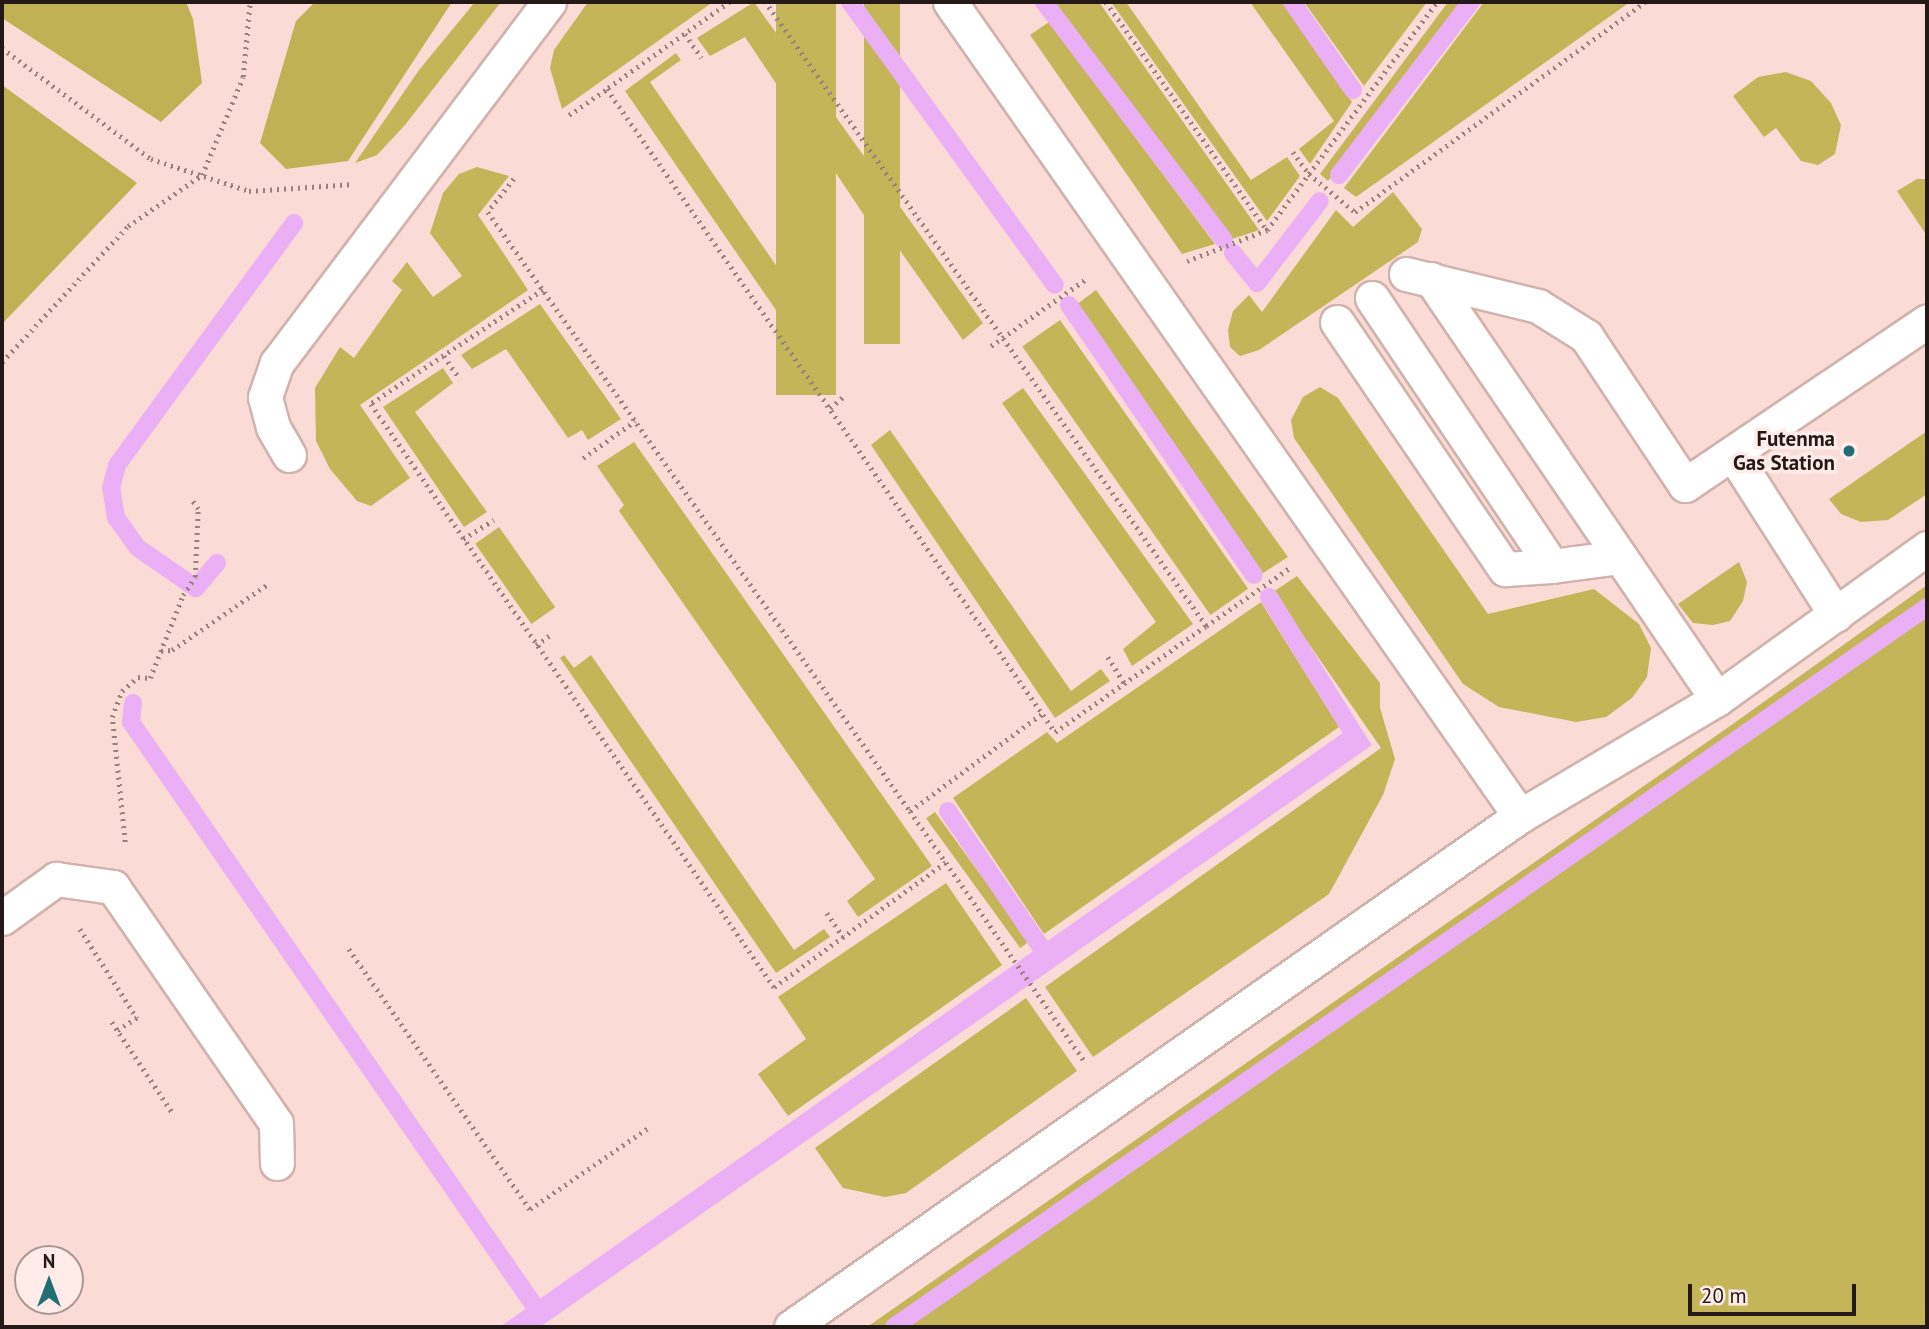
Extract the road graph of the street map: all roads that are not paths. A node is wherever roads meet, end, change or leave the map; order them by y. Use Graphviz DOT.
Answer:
graph roads {
  1 [pos="549,2"];
  2 [pos="950,2"];
  3 [pos="1372,298"];
  4 [pos="1927,321"];
  5 [pos="1337,322"];
  6 [pos="1732,454"];
  7 [pos="289,455"];
  8 [pos="1927,548"];
  9 [pos="1620,557"];
  10 [pos="1552,566"];
  11 [pos="1836,615"];
  12 [pos="1717,699"];
  13 [pos="1520,816"];
  14 [pos="2,918"];
  15 [pos="277,1163"];
  16 [pos="791,1327"];
  1 -- 7 [label="lane"];
  2 -- 13 [label="lane"];
  3 -- 10 [label="lane"];
  4 -- 6 [label="lane"];
  5 -- 10 [label="lane"];
  6 -- 9 [label="lane"];
  6 -- 11 [label="lane"];
  8 -- 11 [label="lane"];
  9 -- 10 [label="lane"];
  9 -- 12 [label="lane"];
  11 -- 12 [label="lane"];
  12 -- 13 [label="lane"];
  13 -- 16 [label="lane"];
  14 -- 15 [label="lane"];
}
